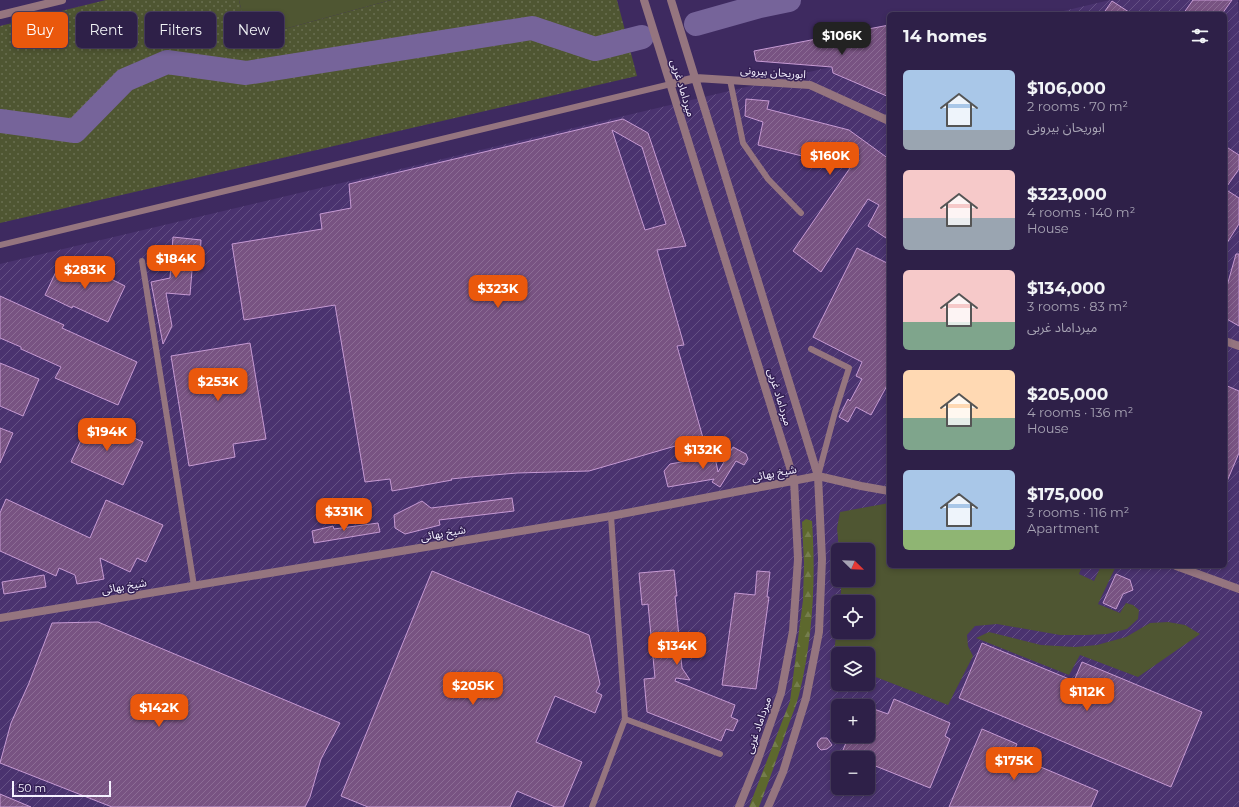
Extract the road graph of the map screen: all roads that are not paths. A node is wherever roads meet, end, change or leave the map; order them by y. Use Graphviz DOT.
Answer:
graph roads {
  1 [pos="62,0"];
  2 [pos="644,0"];
  3 [pos="671,0"];
  4 [pos="0,15"];
  5 [pos="696,78"];
  6 [pos="730,80"];
  7 [pos="671,84"];
  8 [pos="887,120"];
  9 [pos="801,213"];
  10 [pos="0,245"];
  11 [pos="142,261"];
  12 [pos="1227,342"];
  13 [pos="1239,346"];
  14 [pos="811,349"];
  15 [pos="818,476"];
  16 [pos="794,480"];
  17 [pos="887,491"];
  18 [pos="611,516"];
  19 [pos="1181,568"];
  20 [pos="194,586"];
  21 [pos="1239,589"];
  22 [pos="0,618"];
  23 [pos="625,720"];
  24 [pos="720,754"];
  25 [pos="592,807"];
  26 [pos="739,807"];
  27 [pos="768,807"];
  1 -- 4 [label="street"];
  2 -- 7 [label="street, میرداماد غربی"];
  3 -- 5 [label="street, میرداماد غربی"];
  5 -- 6 [label="street, ابوریحان بیرونی"];
  5 -- 7 [label="street, ابوریحان بیرونی"];
  5 -- 15 [label="street, میرداماد غربی"];
  6 -- 8 [label="street, ابوریحان بیرونی"];
  6 -- 9 [label="lane"];
  7 -- 10 [label="lane"];
  7 -- 16 [label="street, میرداماد غربی"];
  11 -- 20 [label="lane"];
  12 -- 13 [label="street"];
  14 -- 15 [label="lane"];
  15 -- 16 [label="street, شیخ بهائی"];
  15 -- 17 [label="street, شیخ بهائی"];
  15 -- 27 [label="street, میرداماد غربی"];
  16 -- 18 [label="street, شیخ بهائی"];
  16 -- 26 [label="street, میرداماد غربی"];
  18 -- 20 [label="street, شیخ بهائی"];
  18 -- 23 [label="lane"];
  19 -- 21 [label="street"];
  20 -- 22 [label="street, شیخ بهائی"];
  23 -- 24 [label="lane"];
  23 -- 25 [label="lane"];
}
